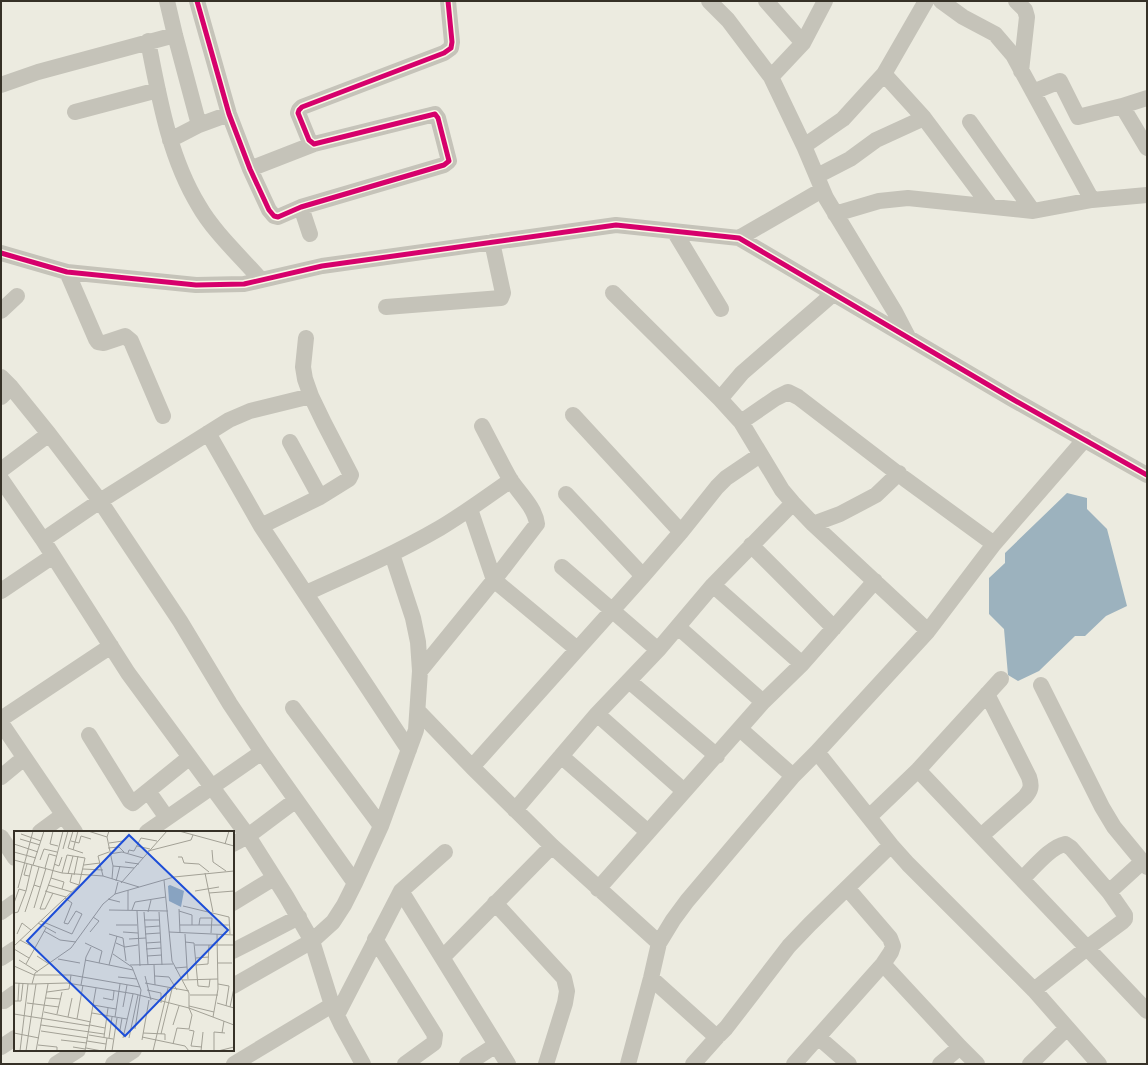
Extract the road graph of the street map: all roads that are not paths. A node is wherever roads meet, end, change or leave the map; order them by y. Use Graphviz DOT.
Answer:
graph roads {
  1 [pos="167,1"];
  2 [pos="197,1"];
  3 [pos="448,1"];
  4 [pos="709,1"];
  5 [pos="766,1"];
  6 [pos="825,1"];
  7 [pos="926,1"];
  8 [pos="941,1"];
  9 [pos="1016,1"];
  10 [pos="175,35"];
  11 [pos="148,41"];
  12 [pos="803,43"];
  13 [pos="1021,71"];
  14 [pos="884,74"];
  15 [pos="771,77"];
  16 [pos="1,85"];
  17 [pos="158,90"];
  18 [pos="1033,92"];
  19 [pos="1147,98"];
  20 [pos="1122,106"];
  21 [pos="75,112"];
  22 [pos="229,114"];
  23 [pos="924,118"];
  24 [pos="970,122"];
  25 [pos="199,125"];
  26 [pos="170,140"];
  27 [pos="314,144"];
  28 [pos="804,146"];
  29 [pos="1147,148"];
  30 [pos="250,169"];
  31 [pos="819,183"];
  32 [pos="1147,195"];
  33 [pos="1092,200"];
  34 [pos="990,206"];
  35 [pos="301,207"];
  36 [pos="1033,211"];
  37 [pos="835,214"];
  38 [pos="674,231"];
  39 [pos="310,234"];
  40 [pos="739,238"];
  41 [pos="492,242"];
  42 [pos="1,253"];
  43 [pos="67,272"];
  44 [pos="261,280"];
  45 [pos="613,293"];
  46 [pos="833,294"];
  47 [pos="17,296"];
  48 [pos="386,307"];
  49 [pos="721,309"];
  50 [pos="1,311"];
  51 [pos="306,338"];
  52 [pos="908,338"];
  53 [pos="4,387"];
  54 [pos="311,396"];
  55 [pos="720,399"];
  56 [pos="573,415"];
  57 [pos="163,416"];
  58 [pos="741,422"];
  59 [pos="482,426"];
  60 [pos="208,433"];
  61 [pos="49,434"];
  62 [pos="1085,439"];
  63 [pos="290,442"];
  64 [pos="760,455"];
  65 [pos="1,470"];
  66 [pos="1147,475"];
  67 [pos="902,476"];
  68 [pos="1,479"];
  69 [pos="511,480"];
  70 [pos="566,494"];
  71 [pos="320,497"];
  72 [pos="100,501"];
  73 [pos="792,503"];
  74 [pos="470,509"];
  75 [pos="813,524"];
  76 [pos="261,526"];
  77 [pos="681,532"];
  78 [pos="43,540"];
  79 [pos="994,544"];
  80 [pos="751,545"];
  81 [pos="392,554"];
  82 [pos="53,556"];
  83 [pos="562,566"];
  84 [pos="643,576"];
  85 [pos="494,580"];
  86 [pos="875,581"];
  87 [pos="713,585"];
  88 [pos="1,590"];
  89 [pos="306,593"];
  90 [pos="613,610"];
  91 [pos="678,627"];
  92 [pos="834,628"];
  93 [pos="928,631"];
  94 [pos="111,646"];
  95 [pos="577,649"];
  96 [pos="658,650"];
  97 [pos="802,664"];
  98 [pos="420,671"];
  99 [pos="1001,679"];
  100 [pos="629,681"];
  101 [pos="1041,685"];
  102 [pos="987,694"];
  103 [pos="763,702"];
  104 [pos="293,708"];
  105 [pos="418,710"];
  106 [pos="597,714"];
  107 [pos="1,719"];
  108 [pos="1,723"];
  109 [pos="740,729"];
  110 [pos="89,735"];
  111 [pos="409,750"];
  112 [pos="262,752"];
  113 [pos="817,752"];
  114 [pos="561,756"];
  115 [pos="716,756"];
  116 [pos="190,757"];
  117 [pos="24,758"];
  118 [pos="472,767"];
  119 [pos="918,770"];
  120 [pos="793,776"];
  121 [pos="1,778"];
  122 [pos="213,787"];
  123 [pos="148,791"];
  124 [pos="684,791"];
  125 [pos="296,800"];
  126 [pos="515,810"];
  127 [pos="63,815"];
  128 [pos="869,817"];
  129 [pos="167,818"];
  130 [pos="381,826"];
  131 [pos="41,831"];
  132 [pos="74,831"];
  133 [pos="148,831"];
  134 [pos="648,832"];
  135 [pos="248,836"];
  136 [pos="981,836"];
  137 [pos="1,837"];
  138 [pos="234,843"];
  139 [pos="891,845"];
  140 [pos="552,846"];
  141 [pos="445,852"];
  142 [pos="11,856"];
  143 [pos="1145,865"];
  144 [pos="274,878"];
  145 [pos="1022,880"];
  146 [pos="355,883"];
  147 [pos="847,888"];
  148 [pos="598,889"];
  149 [pos="401,891"];
  150 [pos="1109,892"];
  151 [pos="234,902"];
  152 [pos="14,903"];
  153 [pos="495,903"];
  154 [pos="1,912"];
  155 [pos="299,917"];
  156 [pos="375,940"];
  157 [pos="312,941"];
  158 [pos="659,943"];
  159 [pos="1087,948"];
  160 [pos="14,950"];
  161 [pos="234,950"];
  162 [pos="1,958"];
  163 [pos="442,958"];
  164 [pos="883,964"];
  165 [pos="651,978"];
  166 [pos="234,985"];
  167 [pos="1034,990"];
  168 [pos="335,1010"];
  169 [pos="1147,1011"];
  170 [pos="1067,1028"];
  171 [pos="719,1035"];
  172 [pos="818,1037"];
  173 [pos="14,1039"];
  174 [pos="496,1045"];
  175 [pos="1,1047"];
  176 [pos="960,1047"];
  177 [pos="76,1051"];
  178 [pos="132,1051"];
  179 [pos="56,1064"];
  180 [pos="113,1064"];
  181 [pos="234,1064"];
  182 [pos="364,1064"];
  183 [pos="405,1064"];
  184 [pos="467,1064"];
  185 [pos="508,1064"];
  186 [pos="546,1064"];
  187 [pos="628,1064"];
  188 [pos="693,1064"];
  189 [pos="794,1064"];
  190 [pos="849,1064"];
  191 [pos="940,1064"];
  192 [pos="977,1064"];
  193 [pos="1030,1064"];
  194 [pos="1099,1064"];
  1 -- 10 [label="street"];
  2 -- 22 [label="street"];
  3 -- 27 [label="street"];
  4 -- 15 [label="street"];
  5 -- 12 [label="street"];
  6 -- 12 [label="street"];
  7 -- 14 [label="street"];
  8 -- 13 [label="street"];
  9 -- 13 [label="street"];
  10 -- 11 [label="street"];
  10 -- 25 [label="street"];
  11 -- 16 [label="street"];
  11 -- 17 [label="street"];
  12 -- 15 [label="street"];
  13 -- 18 [label="street"];
  14 -- 23 [label="street"];
  14 -- 28 [label="street"];
  15 -- 28 [label="street"];
  17 -- 21 [label="street"];
  17 -- 26 [label="street"];
  18 -- 20 [label="street"];
  18 -- 33 [label="street"];
  19 -- 20 [label="street"];
  20 -- 29 [label="street"];
  22 -- 25 [label="street"];
  22 -- 30 [label="street"];
  23 -- 31 [label="street"];
  23 -- 34 [label="street"];
  24 -- 36 [label="street"];
  25 -- 26 [label="street"];
  26 -- 44 [label="street"];
  27 -- 30 [label="street"];
  27 -- 35 [label="street"];
  28 -- 31 [label="street"];
  30 -- 35 [label="street"];
  31 -- 37 [label="street"];
  31 -- 40 [label="street"];
  32 -- 33 [label="street"];
  33 -- 36 [label="street"];
  34 -- 36 [label="street"];
  34 -- 37 [label="street"];
  35 -- 39 [label="street"];
  37 -- 52 [label="street"];
  38 -- 40 [label="street"];
  38 -- 41 [label="street"];
  38 -- 49 [label="street"];
  40 -- 46 [label="street"];
  41 -- 44 [label="street"];
  41 -- 48 [label="street"];
  42 -- 43 [label="street"];
  43 -- 44 [label="street"];
  43 -- 57 [label="street"];
  45 -- 55 [label="street"];
  46 -- 52 [label="street"];
  46 -- 55 [label="street"];
  47 -- 50 [label="street"];
  51 -- 54 [label="street"];
  52 -- 62 [label="street"];
  53 -- 61 [label="street"];
  54 -- 60 [label="street"];
  54 -- 71 [label="street"];
  55 -- 58 [label="street"];
  56 -- 77 [label="street"];
  58 -- 64 [label="street"];
  58 -- 67 [label="street"];
  59 -- 69 [label="street"];
  60 -- 72 [label="street"];
  60 -- 76 [label="street"];
  61 -- 65 [label="street"];
  61 -- 72 [label="street"];
  62 -- 66 [label="street"];
  62 -- 79 [label="street"];
  63 -- 71 [label="street"];
  64 -- 73 [label="street"];
  64 -- 77 [label="street"];
  67 -- 75 [label="street"];
  67 -- 79 [label="street"];
  68 -- 78 [label="street"];
  69 -- 74 [label="street"];
  69 -- 85 [label="street"];
  70 -- 84 [label="street"];
  71 -- 76 [label="street"];
  72 -- 78 [label="street"];
  72 -- 112 [label="street"];
  73 -- 75 [label="street"];
  73 -- 80 [label="street"];
  74 -- 81 [label="street"];
  74 -- 85 [label="street"];
  75 -- 86 [label="street"];
  76 -- 89 [label="street"];
  77 -- 84 [label="street"];
  78 -- 82 [label="street"];
  79 -- 93 [label="street"];
  80 -- 87 [label="street"];
  80 -- 92 [label="street"];
  81 -- 89 [label="street"];
  81 -- 98 [label="street"];
  82 -- 88 [label="street"];
  82 -- 94 [label="street"];
  83 -- 90 [label="street"];
  84 -- 90 [label="street"];
  85 -- 95 [label="street"];
  85 -- 98 [label="street"];
  86 -- 92 [label="street"];
  86 -- 93 [label="street"];
  87 -- 91 [label="street"];
  87 -- 97 [label="street"];
  89 -- 111 [label="street"];
  90 -- 95 [label="street"];
  90 -- 96 [label="street"];
  91 -- 96 [label="street"];
  91 -- 103 [label="street"];
  92 -- 97 [label="street"];
  93 -- 113 [label="street"];
  94 -- 107 [label="street"];
  94 -- 116 [label="street"];
  95 -- 118 [label="street"];
  96 -- 100 [label="street"];
  97 -- 103 [label="street"];
  98 -- 105 [label="street"];
  99 -- 102 [label="street"];
  100 -- 106 [label="street"];
  100 -- 115 [label="street"];
  101 -- 143 [label="street"];
  102 -- 119 [label="street"];
  102 -- 136 [label="street"];
  103 -- 109 [label="street"];
  104 -- 130 [label="street"];
  105 -- 111 [label="street"];
  105 -- 118 [label="street"];
  106 -- 114 [label="street"];
  106 -- 124 [label="street"];
  108 -- 117 [label="street"];
  109 -- 115 [label="street"];
  109 -- 120 [label="street"];
  110 -- 123 [label="street"];
  111 -- 130 [label="street"];
  112 -- 122 [label="street"];
  112 -- 125 [label="street"];
  113 -- 120 [label="street"];
  113 -- 128 [label="street"];
  114 -- 126 [label="street"];
  114 -- 134 [label="street"];
  115 -- 124 [label="street"];
  116 -- 122 [label="street"];
  116 -- 123 [label="street"];
  117 -- 121 [label="street"];
  117 -- 127 [label="street"];
  118 -- 126 [label="street"];
  119 -- 128 [label="street"];
  119 -- 136 [label="street"];
  120 -- 158 [label="street"];
  122 -- 129 [label="street"];
  122 -- 135 [label="street"];
  123 -- 129 [label="street"];
  124 -- 134 [label="street"];
  125 -- 135 [label="street"];
  125 -- 146 [label="street"];
  126 -- 140 [label="street"];
  127 -- 131 [label="street"];
  127 -- 132 [label="street"];
  128 -- 139 [label="street"];
  129 -- 133 [label="street"];
  130 -- 146 [label="street"];
  134 -- 148 [label="street"];
  135 -- 138 [label="street"];
  135 -- 144 [label="street"];
  136 -- 145 [label="street"];
  137 -- 142 [label="street"];
  139 -- 147 [label="street"];
  139 -- 167 [label="street"];
  140 -- 148 [label="street"];
  140 -- 153 [label="street"];
  141 -- 149 [label="street"];
  143 -- 150 [label="street"];
  144 -- 151 [label="street"];
  144 -- 155 [label="street"];
  145 -- 150 [label="street"];
  145 -- 159 [label="street"];
  146 -- 157 [label="street"];
  147 -- 164 [label="street"];
  147 -- 171 [label="street"];
  148 -- 158 [label="street"];
  149 -- 156 [label="street"];
  149 -- 163 [label="street"];
  150 -- 159 [label="street"];
  152 -- 154 [label="street"];
  153 -- 163 [label="street"];
  153 -- 186 [label="street"];
  155 -- 157 [label="street"];
  155 -- 161 [label="street"];
  156 -- 168 [label="street"];
  156 -- 183 [label="street"];
  157 -- 166 [label="street"];
  157 -- 168 [label="street"];
  158 -- 165 [label="street"];
  159 -- 167 [label="street"];
  159 -- 169 [label="street"];
  160 -- 162 [label="street"];
  163 -- 174 [label="street"];
  164 -- 172 [label="street"];
  164 -- 176 [label="street"];
  165 -- 171 [label="street"];
  165 -- 187 [label="street"];
  167 -- 170 [label="street"];
  168 -- 181 [label="street"];
  168 -- 182 [label="street"];
  170 -- 193 [label="street"];
  170 -- 194 [label="street"];
  171 -- 188 [label="street"];
  172 -- 189 [label="street"];
  172 -- 190 [label="street"];
  173 -- 175 [label="street"];
  174 -- 184 [label="street"];
  174 -- 185 [label="street"];
  176 -- 191 [label="street"];
  176 -- 192 [label="street"];
  177 -- 179 [label="street"];
  178 -- 180 [label="street"];
}
